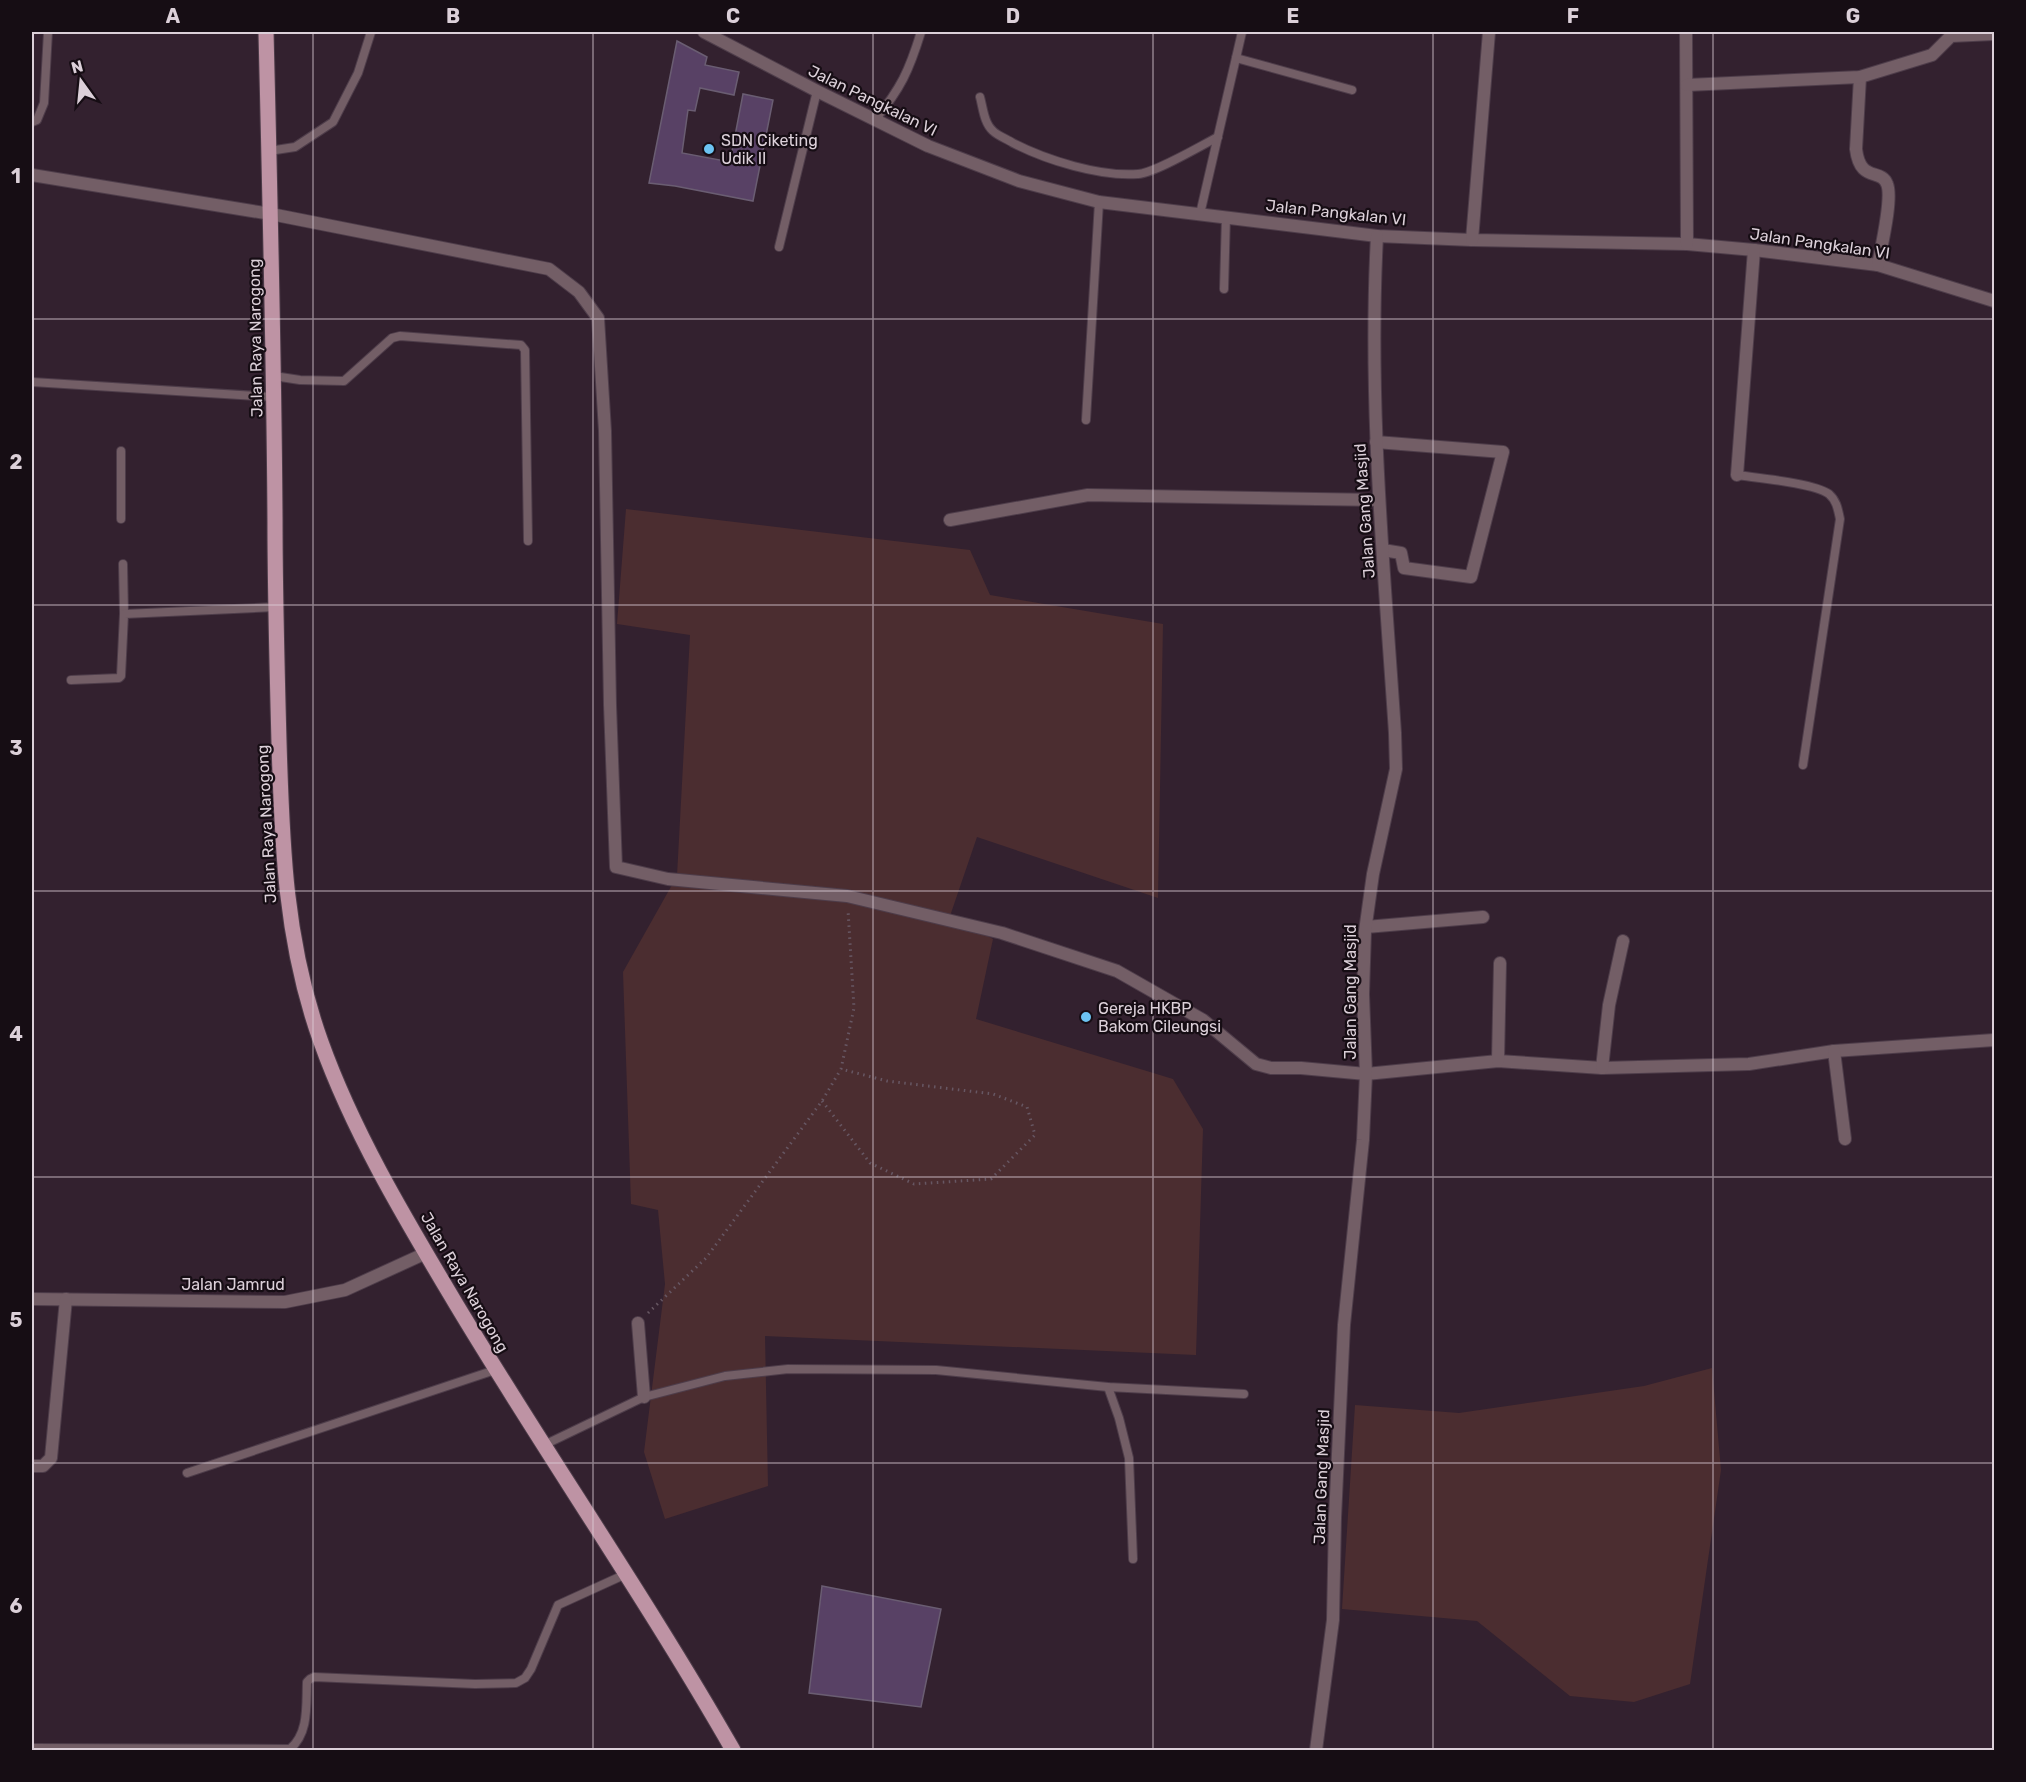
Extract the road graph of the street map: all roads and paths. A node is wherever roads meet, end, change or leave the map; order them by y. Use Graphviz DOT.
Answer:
graph roads {
  1 [pos="48,32"];
  2 [pos="266,32"];
  3 [pos="371,32"];
  4 [pos="704,32"];
  5 [pos="921,32"];
  6 [pos="1242,32"];
  7 [pos="1489,32"];
  8 [pos="1686,32"];
  9 [pos="1995,34"];
  10 [pos="1236,58"];
  11 [pos="1860,76"];
  12 [pos="1687,85"];
  13 [pos="1352,90"];
  14 [pos="817,91"];
  15 [pos="980,97"];
  16 [pos="875,120"];
  17 [pos="32,122"];
  18 [pos="1218,137"];
  19 [pos="269,152"];
  20 [pos="32,175"];
  21 [pos="1099,202"];
  22 [pos="271,214"];
  23 [pos="1200,214"];
  24 [pos="1227,216"];
  25 [pos="1377,236"];
  26 [pos="1472,240"];
  27 [pos="1687,244"];
  28 [pos="779,247"];
  29 [pos="1754,250"];
  30 [pos="1878,265"];
  31 [pos="1224,289"];
  32 [pos="1995,301"];
  33 [pos="274,376"];
  34 [pos="32,382"];
  35 [pos="274,397"];
  36 [pos="1086,420"];
  37 [pos="1376,442"];
  38 [pos="121,451"];
  39 [pos="1737,475"];
  40 [pos="1379,500"];
  41 [pos="121,519"];
  42 [pos="951,520"];
  43 [pos="528,541"];
  44 [pos="1383,550"];
  45 [pos="123,564"];
  46 [pos="275,607"];
  47 [pos="124,614"];
  48 [pos="71,680"];
  49 [pos="1803,765"];
  50 [pos="847,896"];
  51 [pos="1484,917"];
  52 [pos="1366,927"];
  53 [pos="1623,941"];
  54 [pos="1500,963"];
  55 [pos="1995,1040"];
  56 [pos="1834,1051"];
  57 [pos="1498,1061"];
  58 [pos="1602,1068"];
  59 [pos="842,1070"];
  60 [pos="1366,1074"];
  61 [pos="822,1101"];
  62 [pos="1845,1139"];
  63 [pos="426,1253"];
  64 [pos="32,1299"];
  65 [pos="66,1299"];
  66 [pos="638,1323"];
  67 [pos="495,1370"];
  68 [pos="1108,1387"];
  69 [pos="1244,1394"];
  70 [pos="644,1397"];
  71 [pos="544,1445"];
  72 [pos="32,1466"];
  73 [pos="187,1473"];
  74 [pos="1133,1559"];
  75 [pos="626,1574"];
  76 [pos="32,1748"];
  77 [pos="733,1750"];
  78 [pos="1316,1750"];
  1 -- 17 [label="lane"];
  2 -- 19 [label="main road, Jalan Raya Narogong"];
  3 -- 19 [label="lane"];
  4 -- 14 [label="street, Jalan Pangkalan VI"];
  5 -- 16 [label="lane"];
  6 -- 10 [label="lane"];
  7 -- 26 [label="street"];
  8 -- 12 [label="street"];
  9 -- 11 [label="street"];
  10 -- 13 [label="lane"];
  10 -- 18 [label="lane"];
  11 -- 12 [label="street"];
  11 -- 30 [label="street"];
  12 -- 27 [label="street"];
  14 -- 16 [label="street, Jalan Pangkalan VI"];
  14 -- 28 [label="lane"];
  15 -- 18 [label="lane"];
  16 -- 21 [label="street, Jalan Pangkalan VI"];
  18 -- 23 [label="lane"];
  19 -- 22 [label="main road, Jalan Raya Narogong"];
  20 -- 22 [label="street"];
  21 -- 23 [label="street, Jalan Pangkalan VI"];
  21 -- 36 [label="lane"];
  22 -- 33 [label="main road, Jalan Raya Narogong"];
  22 -- 50 [label="street"];
  23 -- 24 [label="street, Jalan Pangkalan VI"];
  24 -- 25 [label="street, Jalan Pangkalan VI"];
  24 -- 31 [label="lane"];
  25 -- 26 [label="street, Jalan Pangkalan VI"];
  25 -- 37 [label="street, Jalan Gang Masjid"];
  26 -- 27 [label="street, Jalan Pangkalan VI"];
  27 -- 29 [label="street, Jalan Pangkalan VI"];
  29 -- 30 [label="street, Jalan Pangkalan VI"];
  29 -- 39 [label="street"];
  30 -- 32 [label="street, Jalan Pangkalan VI"];
  33 -- 35 [label="main road, Jalan Raya Narogong"];
  33 -- 43 [label="lane"];
  34 -- 35 [label="lane"];
  35 -- 46 [label="main road, Jalan Raya Narogong"];
  37 -- 40 [label="street, Jalan Gang Masjid"];
  37 -- 44 [label="street"];
  38 -- 41 [label="lane"];
  39 -- 49 [label="lane"];
  40 -- 42 [label="street"];
  40 -- 44 [label="street, Jalan Gang Masjid"];
  44 -- 52 [label="street, Jalan Gang Masjid"];
  45 -- 47 [label="lane"];
  46 -- 47 [label="lane"];
  46 -- 63 [label="main road, Jalan Raya Narogong"];
  47 -- 48 [label="lane"];
  50 -- 59 [label="path"];
  50 -- 60 [label="street"];
  51 -- 52 [label="street"];
  52 -- 60 [label="street, Jalan Gang Masjid"];
  53 -- 58 [label="street"];
  54 -- 57 [label="street"];
  55 -- 56 [label="street"];
  56 -- 58 [label="street"];
  56 -- 62 [label="street"];
  57 -- 58 [label="street"];
  57 -- 60 [label="street"];
  59 -- 61 [label="path"];
  59 -- 61 [label="path"];
  60 -- 78 [label="street, Jalan Gang Masjid"];
  61 -- 66 [label="path"];
  63 -- 65 [label="street, Jalan Jamrud"];
  63 -- 67 [label="main road, Jalan Raya Narogong"];
  64 -- 65 [label="street, Jalan Jamrud"];
  65 -- 72 [label="street"];
  66 -- 70 [label="street"];
  67 -- 71 [label="main road, Jalan Raya Narogong"];
  67 -- 73 [label="lane"];
  68 -- 69 [label="lane"];
  68 -- 70 [label="lane"];
  68 -- 74 [label="lane"];
  70 -- 71 [label="lane"];
  71 -- 75 [label="main road, Jalan Raya Narogong"];
  75 -- 76 [label="lane"];
  75 -- 77 [label="main road, Jalan Raya Narogong"];
}
